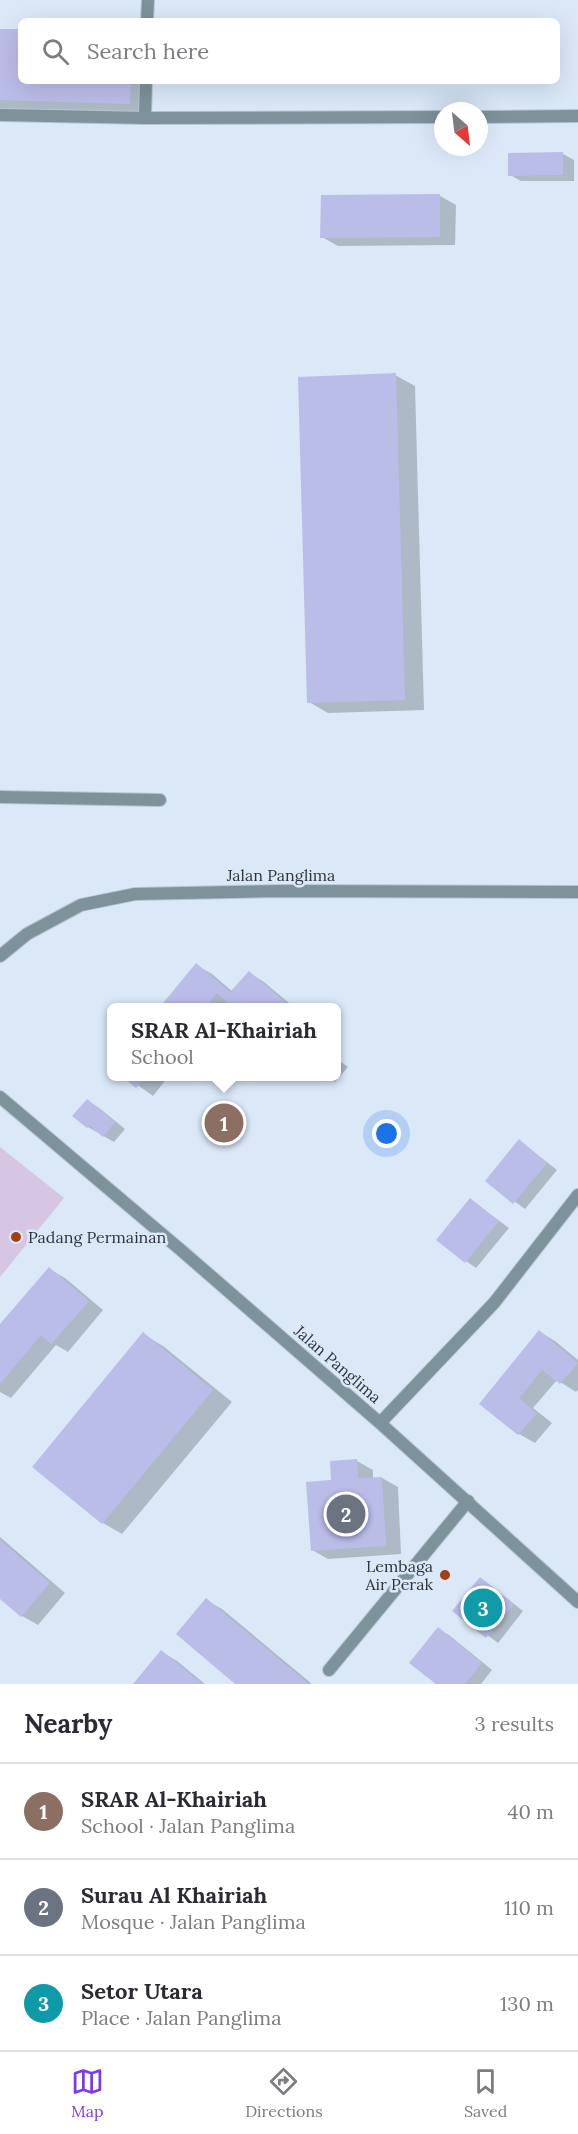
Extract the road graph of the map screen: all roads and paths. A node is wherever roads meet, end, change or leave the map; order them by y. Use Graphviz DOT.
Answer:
graph roads {
  1 [pos="148,0"];
  2 [pos="147,18"];
  3 [pos="146,84"];
  4 [pos="0,115"];
  5 [pos="578,116"];
  6 [pos="434,117"];
  7 [pos="488,117"];
  8 [pos="145,118"];
  9 [pos="0,797"];
  10 [pos="160,800"];
  11 [pos="578,892"];
  12 [pos="0,956"];
  13 [pos="0,1097"];
  14 [pos="578,1195"];
  15 [pos="380,1423"];
  16 [pos="468,1501"];
  17 [pos="578,1602"];
  18 [pos="329,1670"];
  1 -- 2 [label="street"];
  3 -- 8 [label="street"];
  4 -- 8 [label="street"];
  5 -- 7 [label="street"];
  6 -- 8 [label="street"];
  9 -- 10 [label="street"];
  11 -- 12 [label="street, Jalan Panglima"];
  13 -- 15 [label="street, Jalan Panglima"];
  14 -- 15 [label="street"];
  15 -- 16 [label="street, Jalan Panglima"];
  16 -- 17 [label="street, Jalan Panglima"];
  16 -- 18 [label="street"];
}
